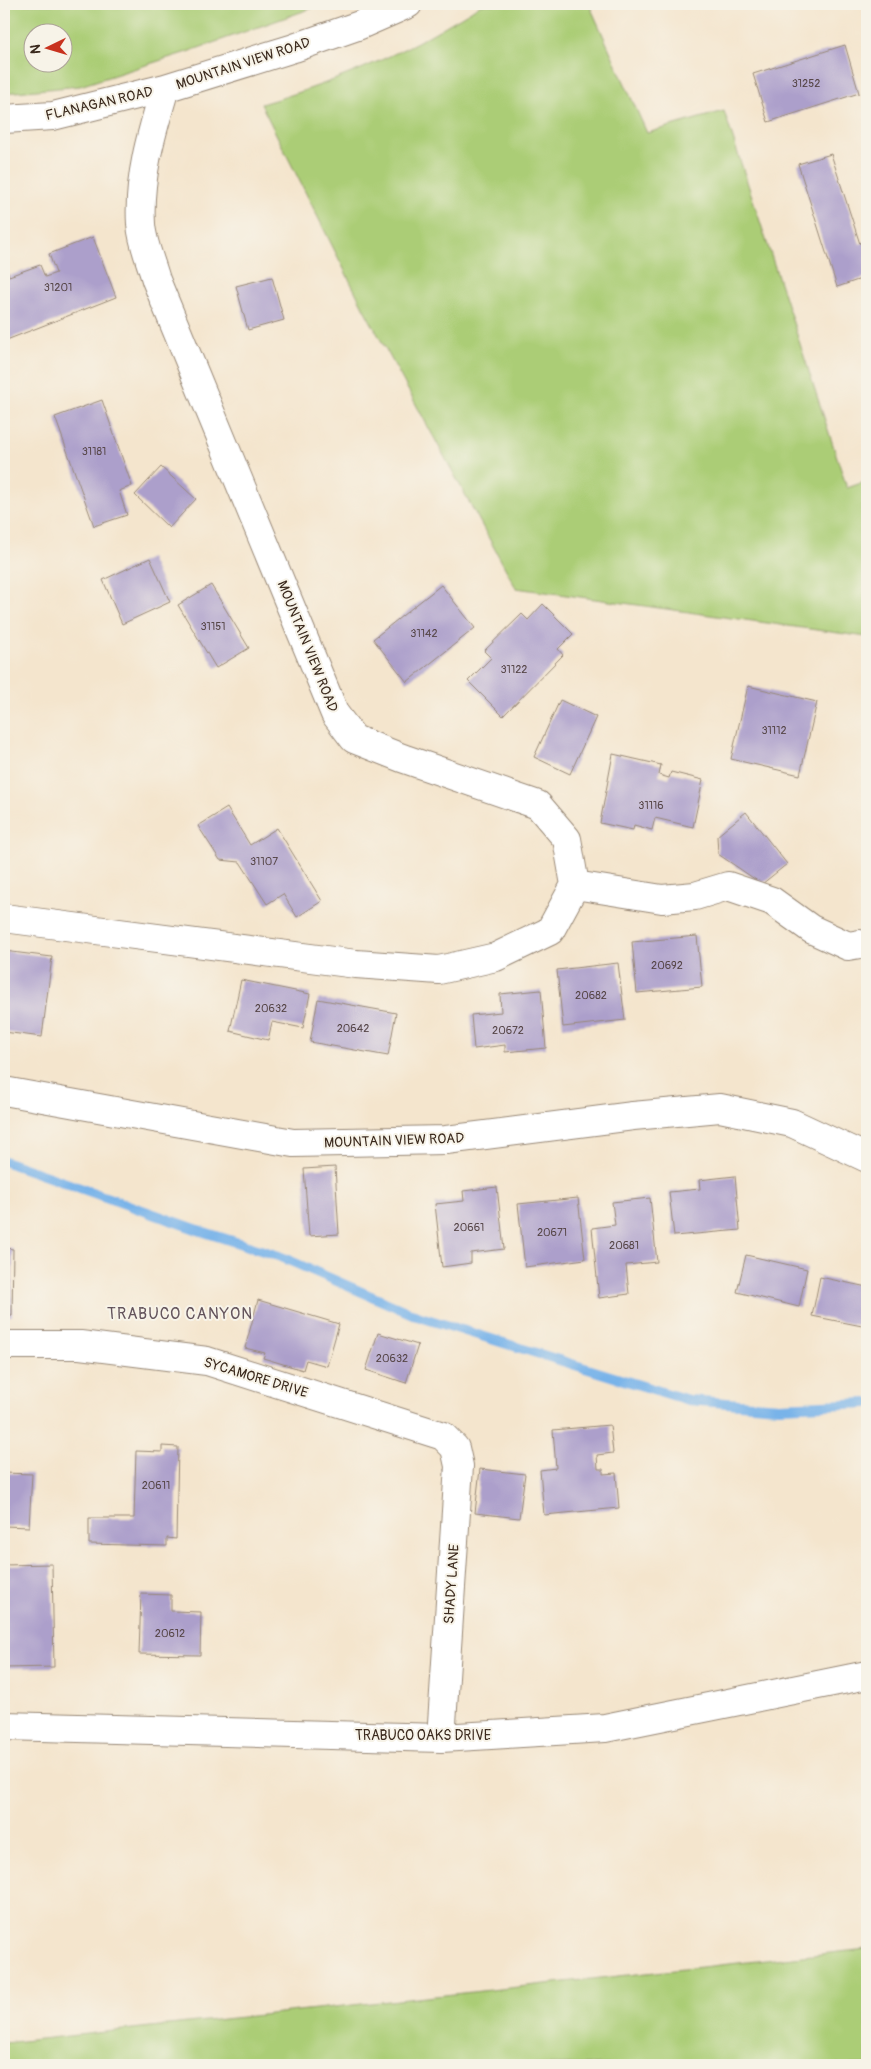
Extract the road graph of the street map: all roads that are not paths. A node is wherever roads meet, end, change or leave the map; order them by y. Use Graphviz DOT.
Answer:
graph roads {
  1 [pos="408,4"];
  2 [pos="165,88"];
  3 [pos="4,119"];
  4 [pos="575,885"];
  5 [pos="4,918"];
  6 [pos="860,944"];
  7 [pos="4,1091"];
  8 [pos="867,1158"];
  9 [pos="4,1346"];
  10 [pos="444,1436"];
  11 [pos="867,1675"];
  12 [pos="4,1726"];
  13 [pos="441,1738"];
  1 -- 2 [label="street, MOUNTAIN VIEW ROAD"];
  2 -- 3 [label="street, FLANAGAN ROAD"];
  2 -- 4 [label="street, MOUNTAIN VIEW ROAD"];
  4 -- 5 [label="street"];
  4 -- 6 [label="street"];
  7 -- 8 [label="street, MOUNTAIN VIEW ROAD"];
  9 -- 10 [label="street, SYCAMORE DRIVE"];
  10 -- 13 [label="street, SHADY LANE"];
  11 -- 13 [label="street, TRABUCO OAKS DRIVE"];
  12 -- 13 [label="street, TRABUCO OAKS DRIVE"];
}
